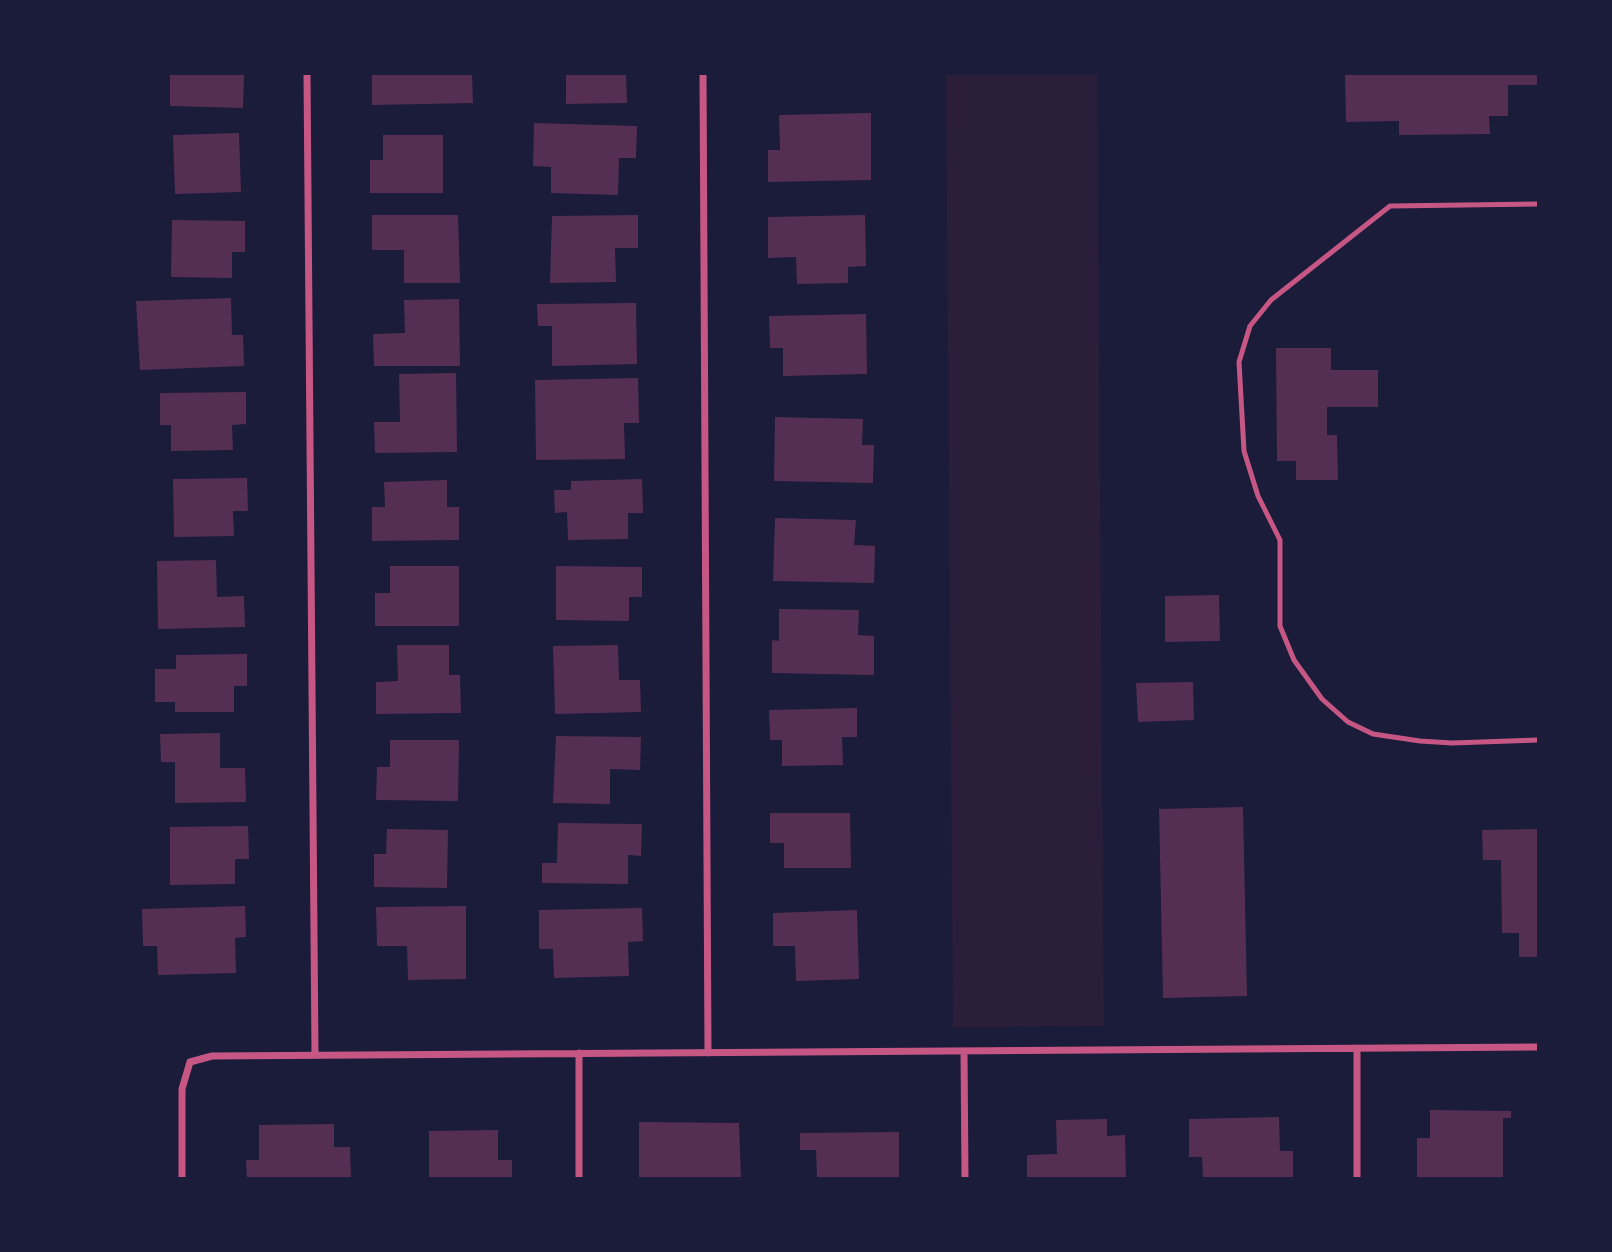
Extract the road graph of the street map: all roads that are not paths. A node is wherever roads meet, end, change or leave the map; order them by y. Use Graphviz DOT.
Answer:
graph roads {
  1 [pos="307,74"];
  2 [pos="703,74"];
  3 [pos="1538,204"];
  4 [pos="1538,740"];
  5 [pos="1538,1047"];
  6 [pos="1357,1048"];
  7 [pos="964,1051"];
  8 [pos="708,1053"];
  9 [pos="579,1054"];
  10 [pos="315,1055"];
  11 [pos="182,1178"];
  12 [pos="579,1178"];
  13 [pos="965,1178"];
  14 [pos="1357,1178"];
  1 -- 10 [label="street"];
  2 -- 8 [label="street"];
  3 -- 4 [label="lane"];
  5 -- 6 [label="street"];
  6 -- 7 [label="street"];
  6 -- 14 [label="street"];
  7 -- 8 [label="street"];
  7 -- 13 [label="street"];
  8 -- 9 [label="street"];
  9 -- 10 [label="street"];
  9 -- 12 [label="street"];
  10 -- 11 [label="street"];
}
